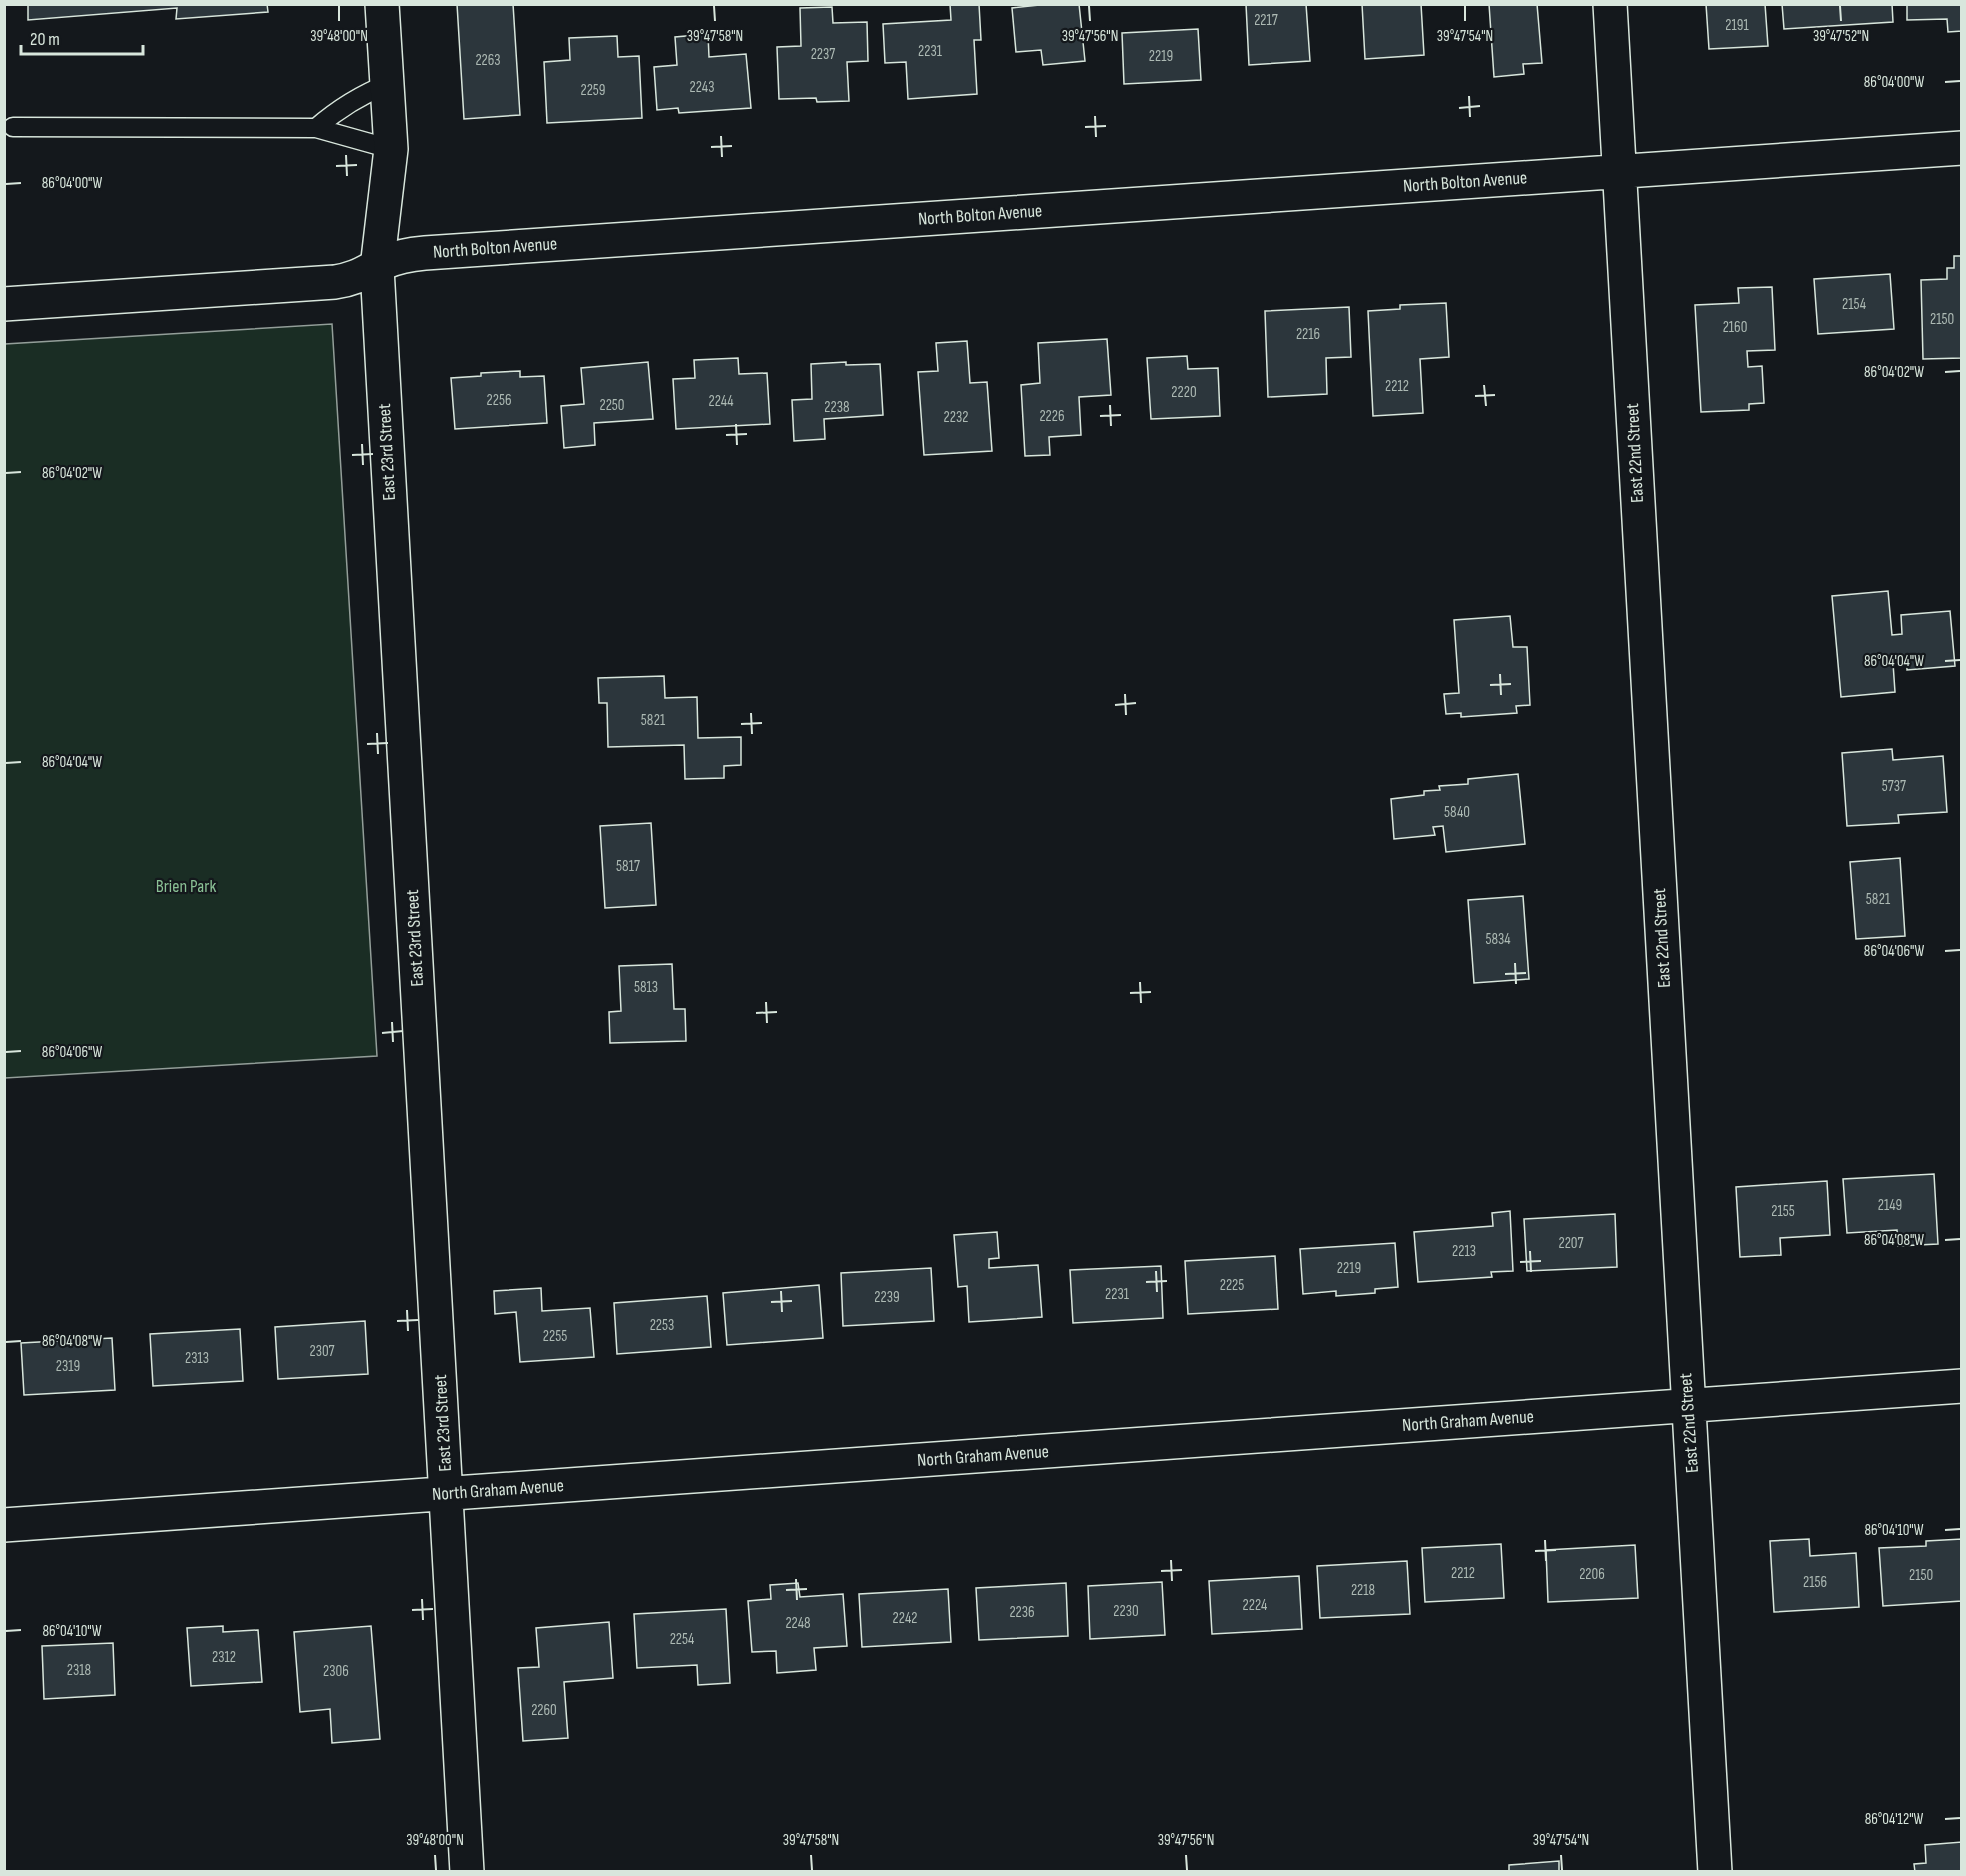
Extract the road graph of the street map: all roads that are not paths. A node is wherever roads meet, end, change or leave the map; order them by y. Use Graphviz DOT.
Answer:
graph roads {
  1 [pos="382,4"];
  2 [pos="1611,4"];
  3 [pos="388,84"];
  4 [pos="13,127"];
  5 [pos="316,128"];
  6 [pos="1962,148"];
  7 [pos="391,149"];
  8 [pos="1620,171"];
  9 [pos="377,268"];
  10 [pos="4,304"];
  11 [pos="1962,1386"];
  12 [pos="1688,1406"];
  13 [pos="447,1494"];
  14 [pos="4,1525"];
  15 [pos="467,1872"];
  16 [pos="1715,1872"];
  1 -- 3 [label="street, East 23rd Street"];
  2 -- 8 [label="street, East 22nd Street"];
  3 -- 5 [label="lane"];
  3 -- 7 [label="street, East 23rd Street"];
  4 -- 5 [label="lane"];
  5 -- 7 [label="lane"];
  6 -- 8 [label="street, North Bolton Avenue"];
  7 -- 9 [label="street, East 23rd Street"];
  8 -- 9 [label="street, North Bolton Avenue"];
  8 -- 12 [label="street, East 22nd Street"];
  9 -- 10 [label="street, North Bolton Avenue"];
  9 -- 13 [label="street, East 23rd Street"];
  11 -- 12 [label="street, North Graham Avenue"];
  12 -- 13 [label="street, North Graham Avenue"];
  12 -- 16 [label="street, East 22nd Street"];
  13 -- 14 [label="street, North Graham Avenue"];
  13 -- 15 [label="street, East 23rd Street"];
}
